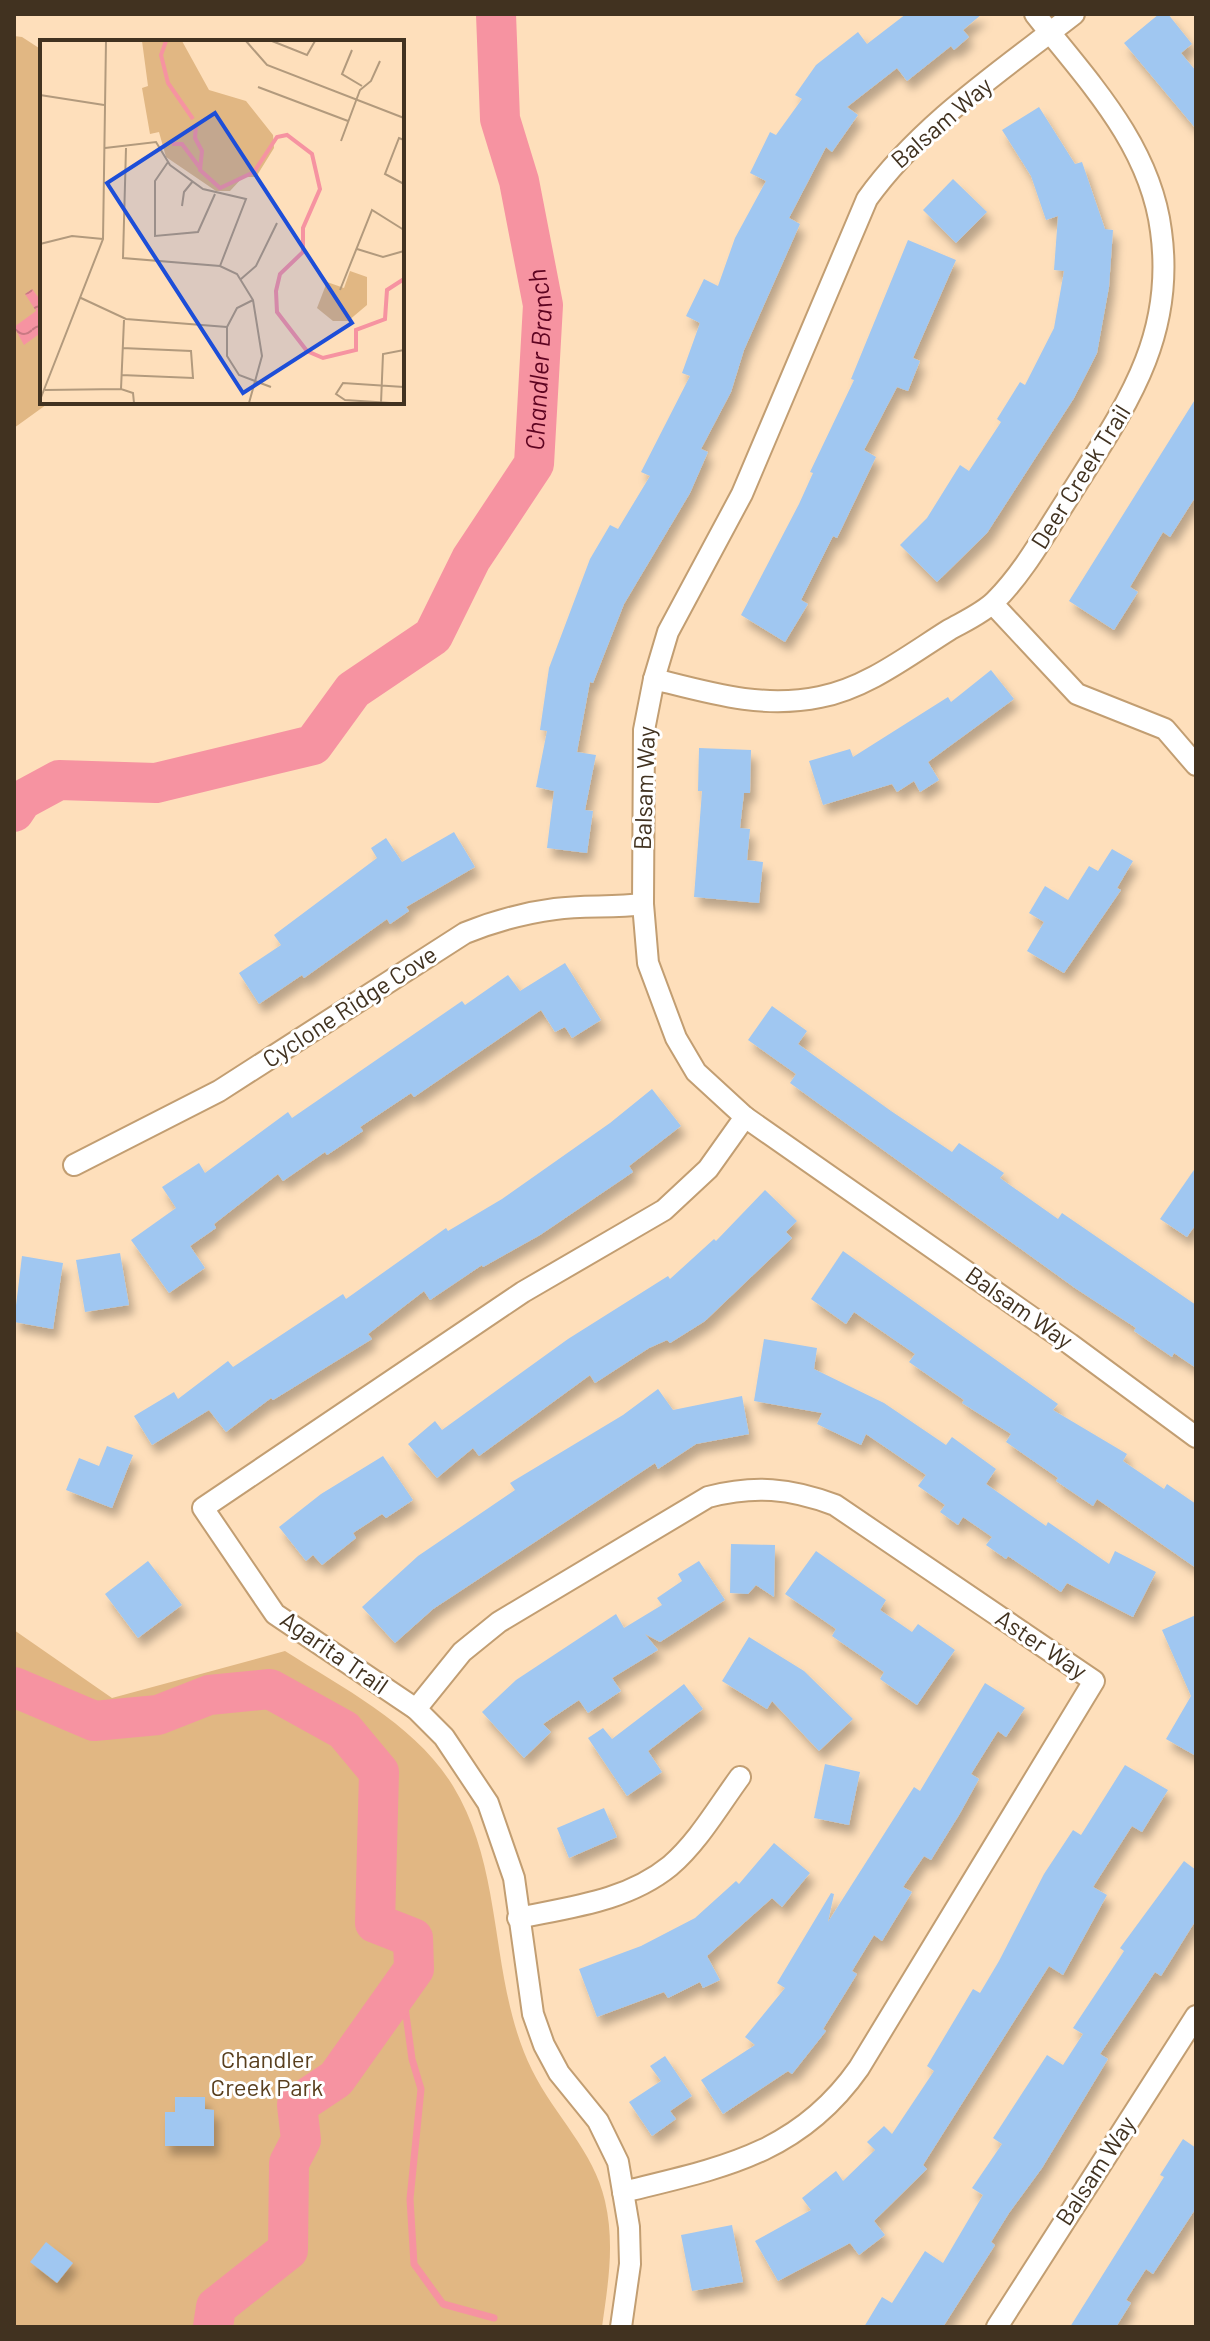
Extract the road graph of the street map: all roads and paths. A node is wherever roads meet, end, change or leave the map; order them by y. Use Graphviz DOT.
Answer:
graph roads {
  1 [pos="1035,14"];
  2 [pos="1074,14"];
  3 [pos="1050,33"];
  4 [pos="993,604"];
  5 [pos="654,679"];
  6 [pos="1196,765"];
  7 [pos="643,904"];
  8 [pos="745,1117"];
  9 [pos="74,1165"];
  10 [pos="1196,1437"];
  11 [pos="416,1709"];
  12 [pos="740,1777"];
  13 [pos="518,1918"];
  14 [pos="1196,2016"];
  15 [pos="623,2192"];
  16 [pos="621,2327"];
  17 [pos="997,2327"];
  1 -- 3 [label="street, Deer Creek Trail"];
  2 -- 3 [label="street, Balsam Way"];
  3 -- 4 [label="street, Deer Creek Trail"];
  3 -- 5 [label="street, Balsam Way"];
  4 -- 5 [label="street, Deer Creek Trail"];
  4 -- 6 [label="street"];
  5 -- 7 [label="street, Balsam Way"];
  7 -- 8 [label="street, Balsam Way"];
  7 -- 9 [label="street, Cyclone Ridge Cove"];
  8 -- 10 [label="street, Balsam Way"];
  8 -- 11 [label="street, Agarita Trail"];
  11 -- 13 [label="street, Agarita Trail"];
  11 -- 15 [label="street, Aster Way"];
  12 -- 13 [label="street"];
  13 -- 15 [label="street, Agarita Trail"];
  14 -- 17 [label="street, Balsam Way"];
  15 -- 16 [label="street, Agarita Trail"];
}
